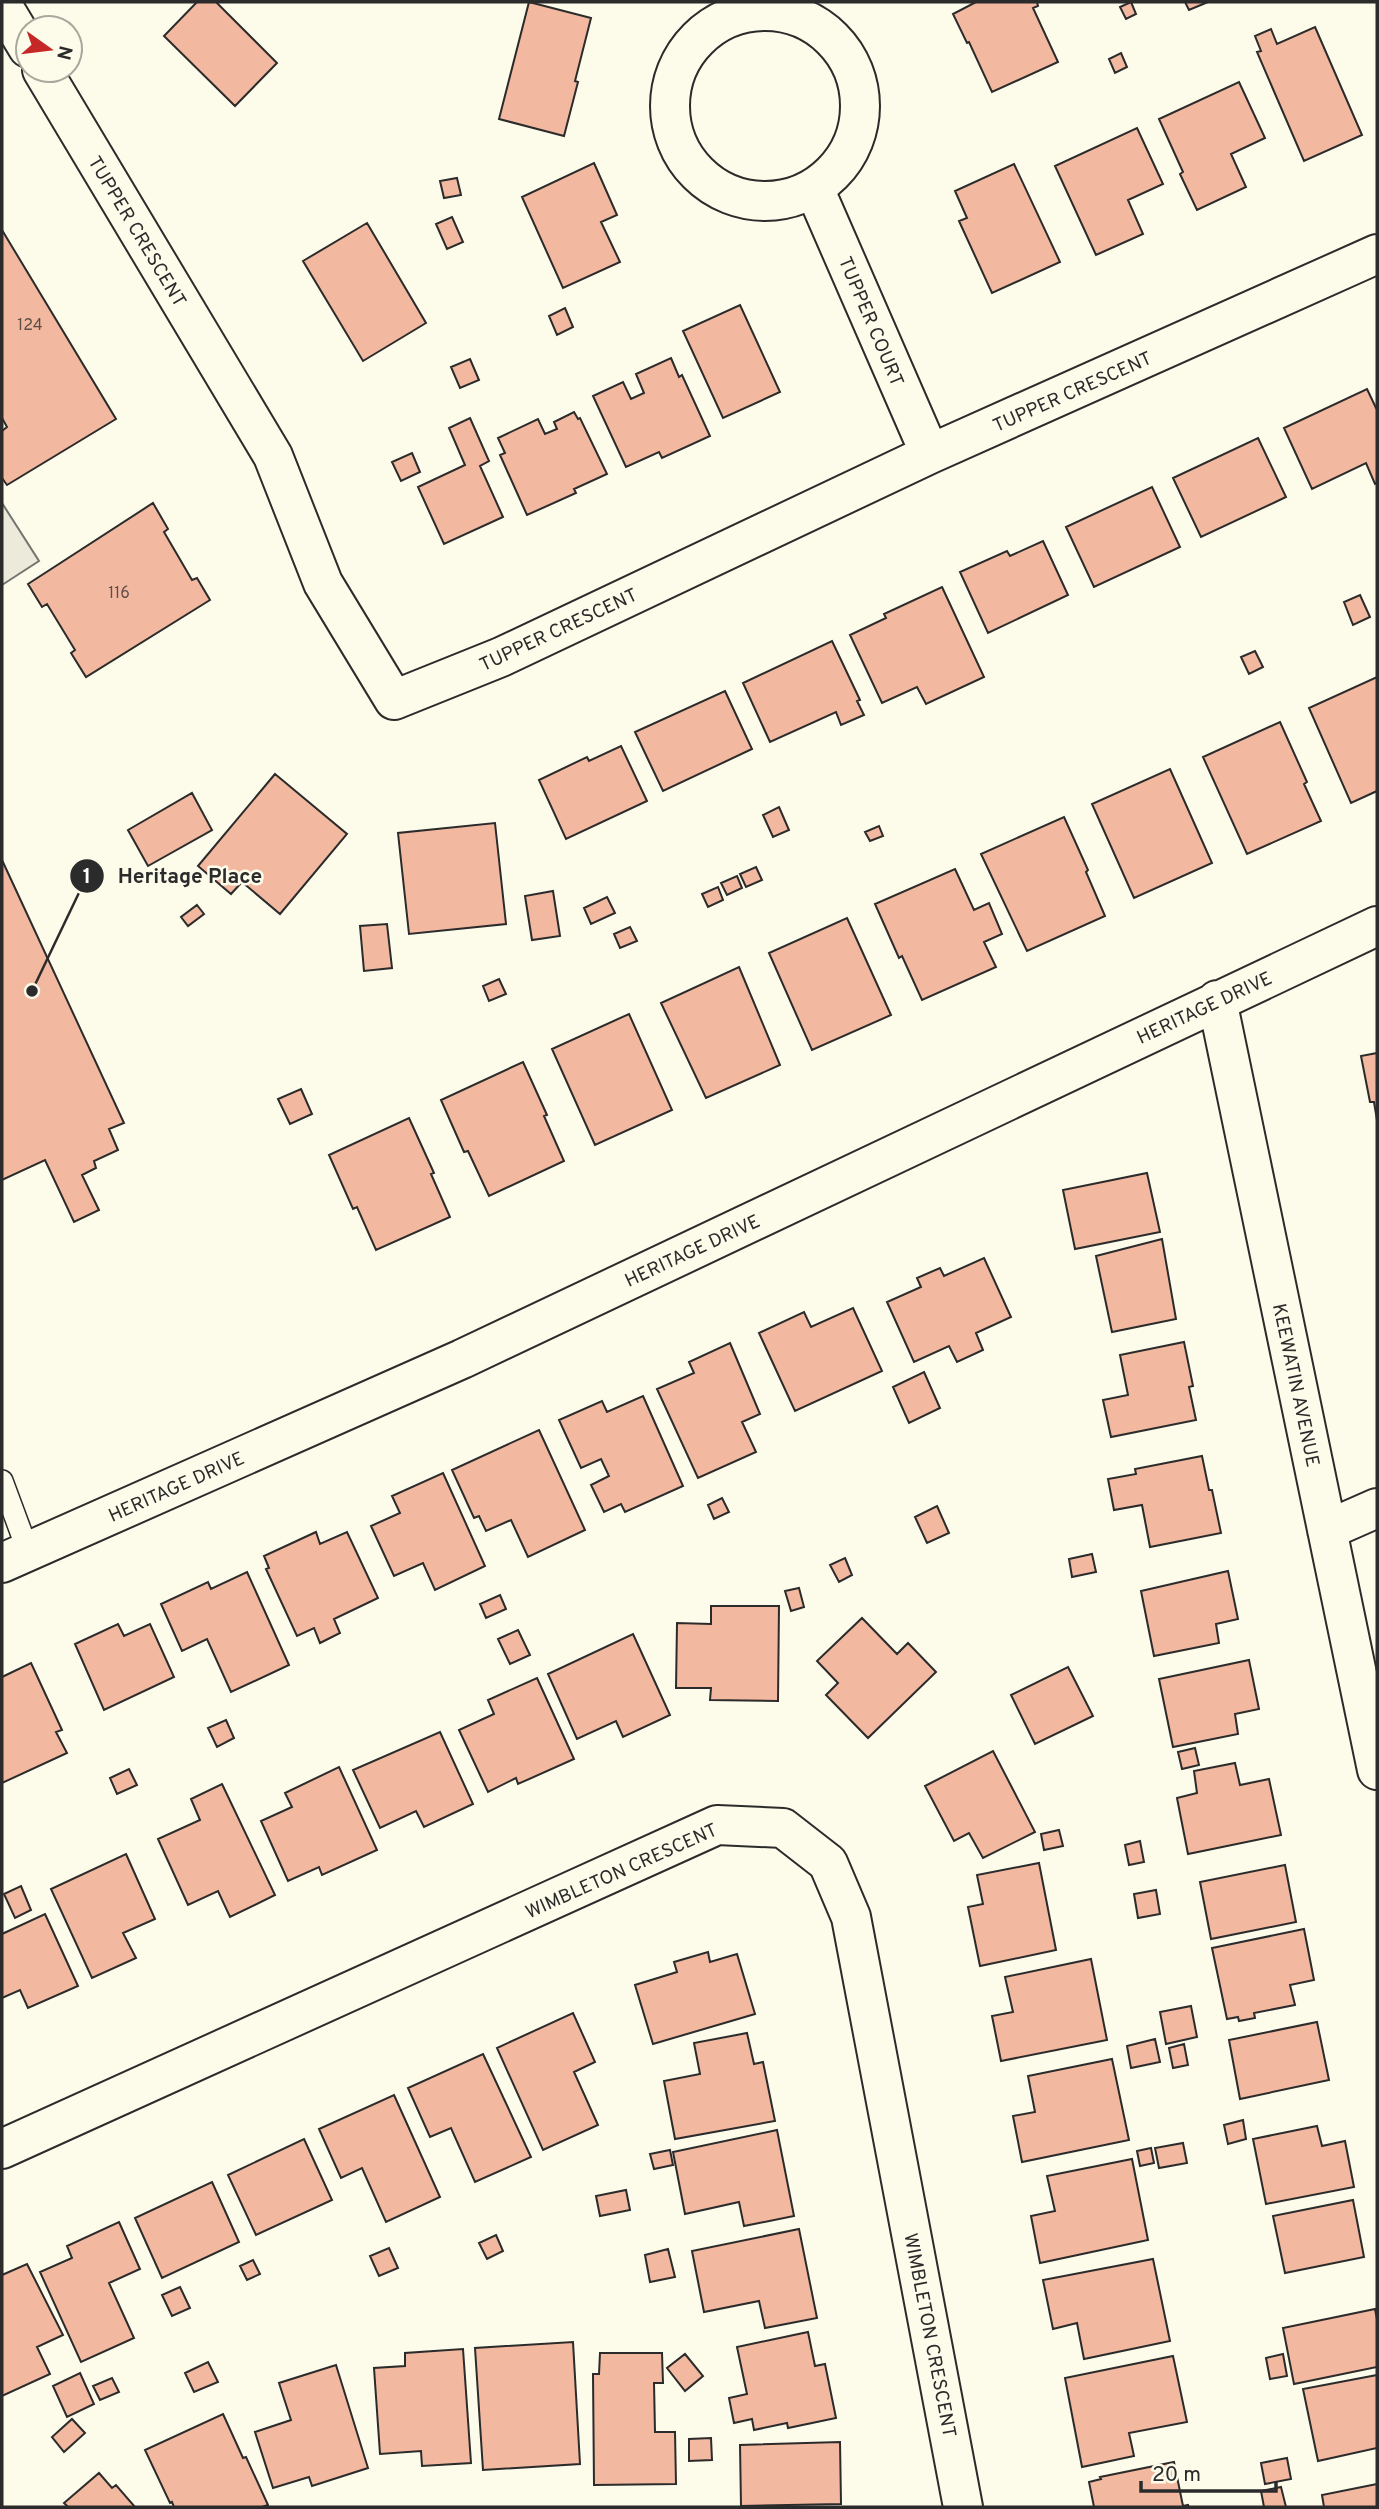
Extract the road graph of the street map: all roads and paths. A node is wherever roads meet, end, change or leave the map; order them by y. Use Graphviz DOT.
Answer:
graph roads {
  1 [pos="50,84"];
  2 [pos="814,188"];
  3 [pos="1377,254"];
  4 [pos="930,454"];
  5 [pos="1377,926"];
  6 [pos="1217,1000"];
  7 [pos="2,1481"];
  8 [pos="1377,1508"];
  9 [pos="1327,1530"];
  10 [pos="15,1557"];
  11 [pos="1377,1770"];
  12 [pos="2,2149"];
  13 [pos="964,2507"];
  1 -- 4 [label="street, TUPPER CRESCENT"];
  2 -- 2 [label="street"];
  2 -- 4 [label="street, TUPPER COURT"];
  3 -- 4 [label="street, TUPPER CRESCENT"];
  5 -- 6 [label="street, HERITAGE DRIVE"];
  6 -- 9 [label="street, KEEWATIN AVENUE"];
  6 -- 10 [label="street, HERITAGE DRIVE"];
  7 -- 10 [label="lane"];
  8 -- 9 [label="street"];
  9 -- 11 [label="street, KEEWATIN AVENUE"];
  12 -- 13 [label="street, WIMBLETON CRESCENT"];
}
